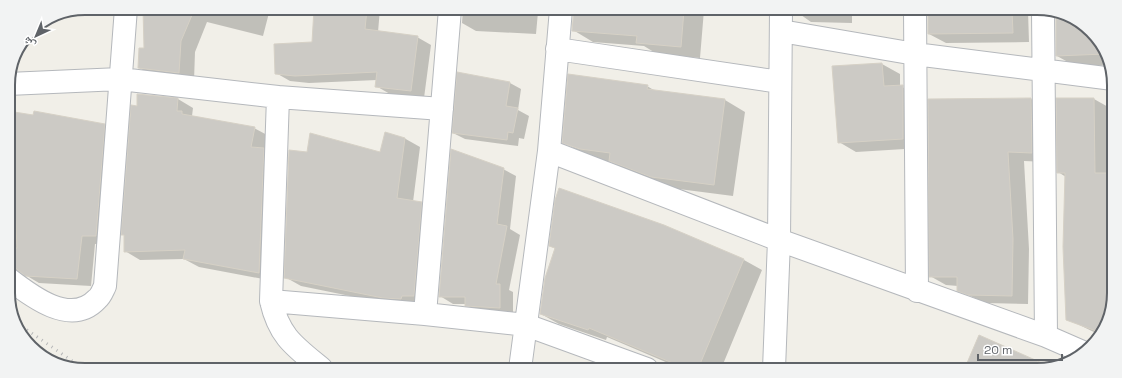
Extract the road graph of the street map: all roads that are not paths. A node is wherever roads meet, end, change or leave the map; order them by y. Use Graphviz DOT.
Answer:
graph roads {
  1 [pos="125,15"];
  2 [pos="450,15"];
  3 [pos="560,15"];
  4 [pos="915,15"];
  5 [pos="1043,16"];
  6 [pos="781,20"];
  7 [pos="557,50"];
  8 [pos="915,54"];
  9 [pos="1044,71"];
  10 [pos="120,78"];
  11 [pos="1107,78"];
  12 [pos="780,82"];
  13 [pos="15,84"];
  14 [pos="278,97"];
  15 [pos="442,109"];
  16 [pos="549,151"];
  17 [pos="779,240"];
  18 [pos="15,283"];
  19 [pos="917,291"];
  20 [pos="271,301"];
  21 [pos="425,314"];
  22 [pos="526,326"];
  23 [pos="1046,336"];
  24 [pos="1079,350"];
  25 [pos="315,363"];
  26 [pos="521,363"];
  27 [pos="630,363"];
  28 [pos="774,363"];
  1 -- 10 [label="street"];
  2 -- 15 [label="street"];
  3 -- 7 [label="street"];
  4 -- 8 [label="street"];
  5 -- 9 [label="street"];
  6 -- 8 [label="street"];
  6 -- 12 [label="street"];
  7 -- 12 [label="street"];
  7 -- 16 [label="street"];
  8 -- 9 [label="street"];
  8 -- 19 [label="street"];
  9 -- 11 [label="street"];
  9 -- 23 [label="street"];
  10 -- 13 [label="street"];
  10 -- 14 [label="street"];
  10 -- 18 [label="street"];
  12 -- 17 [label="street"];
  14 -- 15 [label="street"];
  14 -- 20 [label="street"];
  15 -- 21 [label="street"];
  16 -- 17 [label="street"];
  16 -- 22 [label="street"];
  17 -- 19 [label="street"];
  17 -- 28 [label="street"];
  19 -- 23 [label="street"];
  20 -- 21 [label="street"];
  20 -- 25 [label="street"];
  21 -- 22 [label="street"];
  22 -- 26 [label="street"];
  22 -- 27 [label="street"];
  23 -- 24 [label="street"];
}
